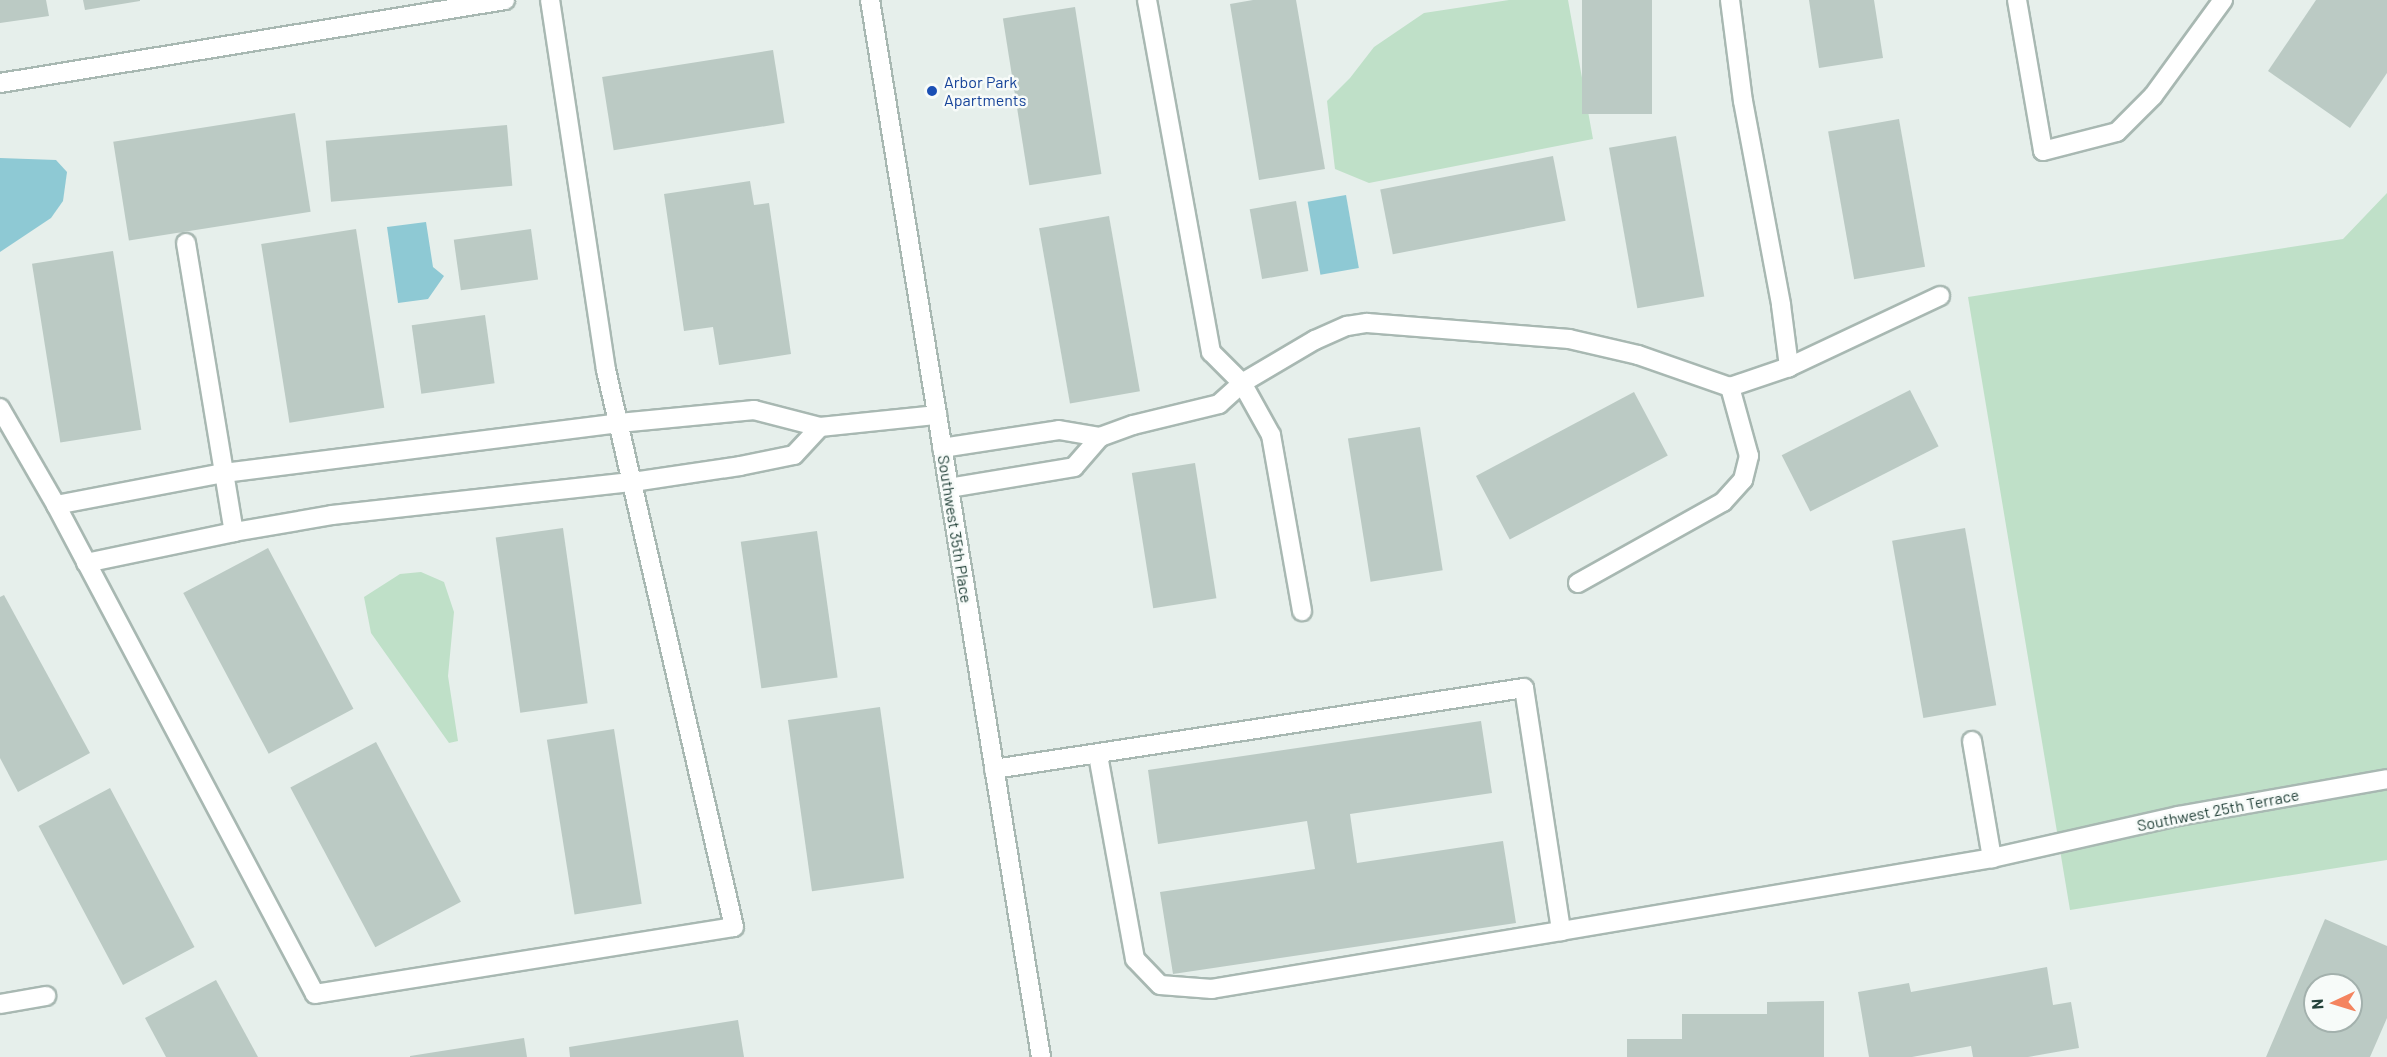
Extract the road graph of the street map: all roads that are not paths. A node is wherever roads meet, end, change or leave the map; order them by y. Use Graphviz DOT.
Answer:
graph roads {
  1 [pos="505,0"];
  2 [pos="550,0"];
  3 [pos="870,0"];
  4 [pos="1147,0"];
  5 [pos="1730,0"];
  6 [pos="2017,0"];
  7 [pos="2223,0"];
  8 [pos="0,83"];
  9 [pos="186,243"];
  10 [pos="1941,296"];
  11 [pos="1789,368"];
  12 [pos="1242,383"];
  13 [pos="1730,387"];
  14 [pos="0,408"];
  15 [pos="937,415"];
  16 [pos="619,423"];
  17 [pos="820,427"];
  18 [pos="1100,437"];
  19 [pos="942,448"];
  20 [pos="224,473"];
  21 [pos="633,482"];
  22 [pos="949,488"];
  23 [pos="56,505"];
  24 [pos="234,532"];
  25 [pos="86,563"];
  26 [pos="1578,583"];
  27 [pos="1302,611"];
  28 [pos="1972,741"];
  29 [pos="1098,755"];
  30 [pos="994,769"];
  31 [pos="2387,778"];
  32 [pos="1992,858"];
  33 [pos="1561,931"];
  34 [pos="46,996"];
  35 [pos="0,1004"];
  36 [pos="1041,1057"];
  1 -- 8 [label="street"];
  2 -- 16 [label="street"];
  3 -- 15 [label="street, Southwest 35th Place"];
  4 -- 12 [label="street"];
  5 -- 11 [label="street"];
  6 -- 7 [label="street"];
  9 -- 20 [label="street"];
  10 -- 11 [label="street"];
  11 -- 13 [label="street"];
  12 -- 13 [label="street"];
  12 -- 18 [label="street"];
  12 -- 27 [label="street"];
  13 -- 26 [label="street"];
  14 -- 23 [label="street"];
  15 -- 17 [label="street"];
  15 -- 19 [label="street, Southwest 35th Place"];
  16 -- 17 [label="street"];
  16 -- 20 [label="street"];
  16 -- 21 [label="street"];
  17 -- 21 [label="street"];
  18 -- 19 [label="street"];
  18 -- 22 [label="street"];
  19 -- 22 [label="street, Southwest 35th Place"];
  20 -- 23 [label="street"];
  20 -- 24 [label="street"];
  21 -- 24 [label="street"];
  21 -- 25 [label="street"];
  22 -- 30 [label="street, Southwest 35th Place"];
  23 -- 25 [label="street"];
  24 -- 25 [label="street"];
  28 -- 32 [label="street"];
  29 -- 30 [label="street"];
  29 -- 33 [label="street, Southwest 25th Terrace"];
  29 -- 33 [label="street"];
  30 -- 36 [label="street, Southwest 35th Place"];
  31 -- 32 [label="street, Southwest 25th Terrace"];
  32 -- 33 [label="street, Southwest 25th Terrace"];
  34 -- 35 [label="street"];
}
